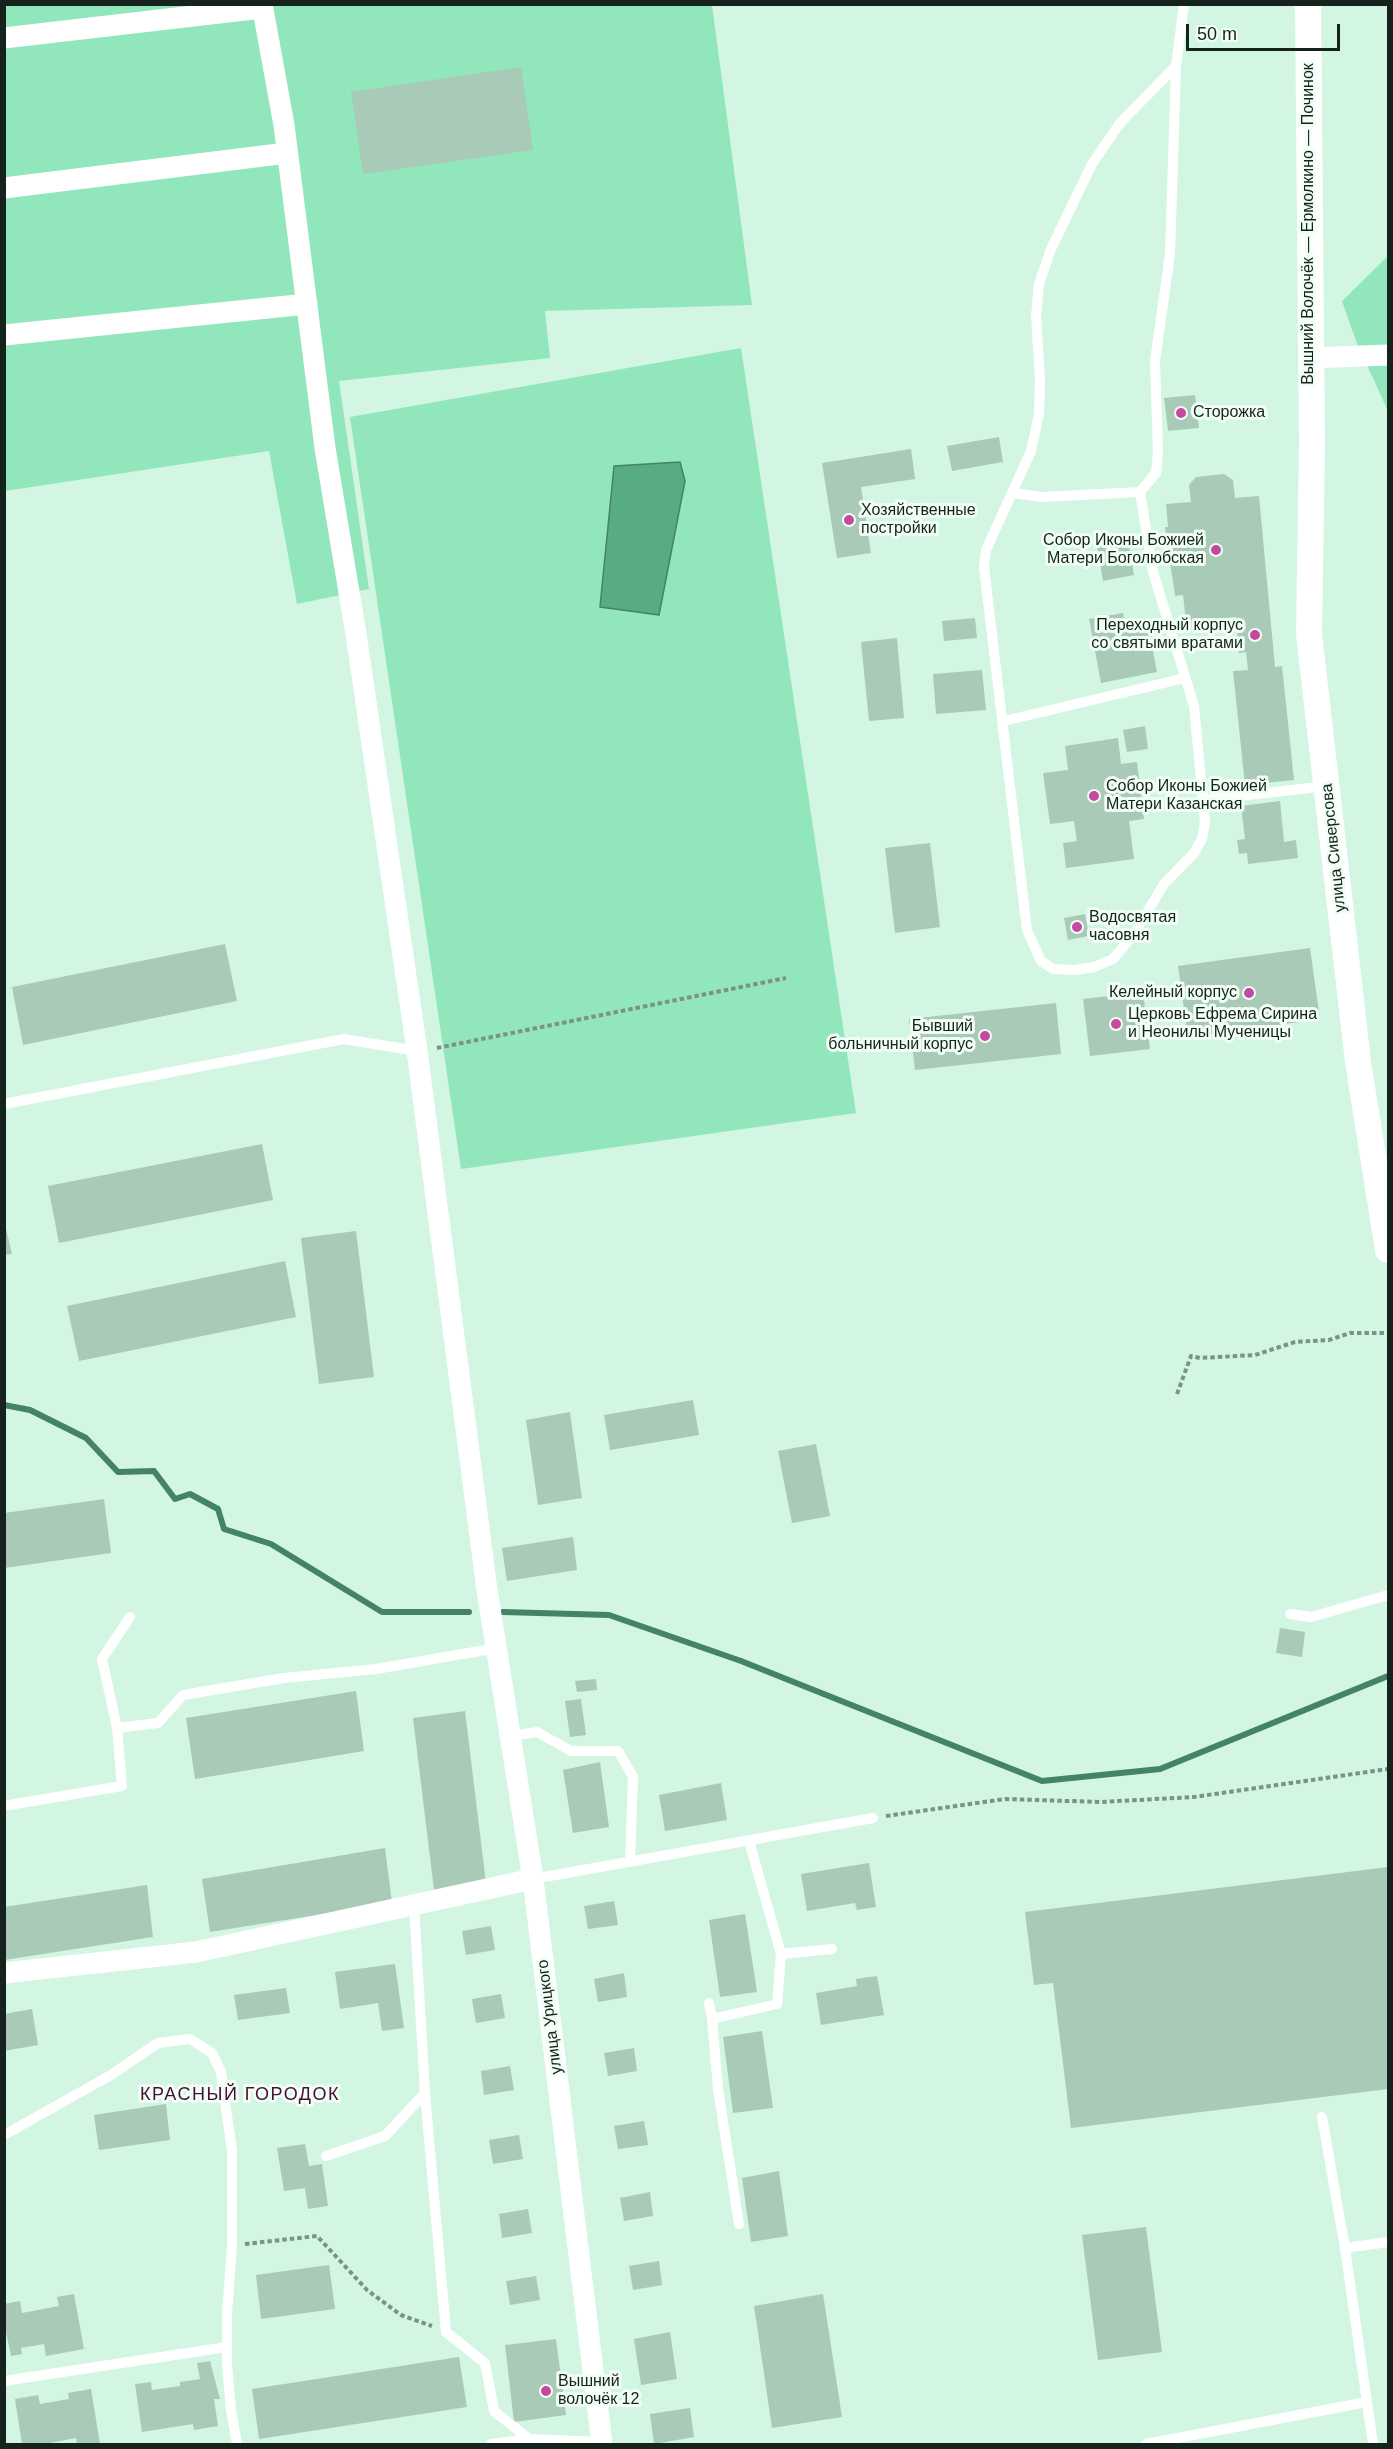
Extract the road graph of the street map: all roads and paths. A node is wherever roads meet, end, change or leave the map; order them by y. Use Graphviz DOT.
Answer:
graph roads {
  1 [pos="1184,4"];
  2 [pos="1308,4"];
  3 [pos="262,6"];
  4 [pos="4,38"];
  5 [pos="1176,66"];
  6 [pos="287,153"];
  7 [pos="4,188"];
  8 [pos="307,304"];
  9 [pos="4,335"];
  10 [pos="1389,355"];
  11 [pos="1310,358"];
  12 [pos="1312,443"];
  13 [pos="1140,492"];
  14 [pos="1012,493"];
  15 [pos="1185,678"];
  16 [pos="1004,721"];
  17 [pos="1327,786"];
  18 [pos="1204,800"];
  19 [pos="786,978"];
  20 [pos="417,1051"];
  21 [pos="4,1104"];
  22 [pos="1389,1250"];
  23 [pos="1389,1333"];
  24 [pos="1177,1394"];
  25 [pos="1389,1595"];
  26 [pos="1290,1614"];
  27 [pos="130,1617"];
  28 [pos="497,1648"];
  29 [pos="117,1728"];
  30 [pos="510,1736"];
  31 [pos="1389,1769"];
  32 [pos="9,1805"];
  33 [pos="873,1818"];
  34 [pos="748,1840"];
  35 [pos="630,1862"];
  36 [pos="533,1879"];
  37 [pos="414,1905"];
  38 [pos="832,1949"];
  39 [pos="781,1954"];
  40 [pos="4,1973"];
  41 [pos="709,2003"];
  42 [pos="712,2019"];
  43 [pos="425,2093"];
  44 [pos="1322,2118"];
  45 [pos="4,2135"];
  46 [pos="326,2156"];
  47 [pos="740,2224"];
  48 [pos="1389,2241"];
  49 [pos="232,2245"];
  50 [pos="1345,2248"];
  51 [pos="446,2332"];
  52 [pos="227,2347"];
  53 [pos="4,2381"];
  54 [pos="1367,2402"];
  55 [pos="529,2439"];
  56 [pos="561,2443"];
  57 [pos="602,2443"];
  58 [pos="237,2445"];
  59 [pos="491,2445"];
  60 [pos="1146,2445"];
  61 [pos="1373,2445"];
  1 -- 5 [label="lane"];
  2 -- 11 [label="street, Вышний Волочёк — Ермолкино — Починок"];
  3 -- 4 [label="street"];
  3 -- 6 [label="street, улица Урицкого"];
  5 -- 13 [label="lane"];
  5 -- 14 [label="lane"];
  6 -- 7 [label="street"];
  6 -- 8 [label="street, улица Урицкого"];
  8 -- 9 [label="street"];
  8 -- 20 [label="street, улица Урицкого"];
  10 -- 11 [label="street"];
  11 -- 12 [label="street, Вышний Волочёк — Ермолкино — Починок"];
  12 -- 17 [label="street, улица Сиверсова"];
  13 -- 14 [label="lane"];
  13 -- 15 [label="lane"];
  14 -- 16 [label="lane"];
  15 -- 16 [label="lane"];
  15 -- 18 [label="lane"];
  16 -- 18 [label="lane"];
  17 -- 18 [label="lane"];
  17 -- 22 [label="street, улица Сиверсова"];
  19 -- 20 [label="path"];
  20 -- 21 [label="lane"];
  20 -- 28 [label="street, улица Урицкого"];
  23 -- 24 [label="path"];
  25 -- 26 [label="lane"];
  27 -- 29 [label="lane"];
  28 -- 29 [label="lane"];
  28 -- 30 [label="street, улица Урицкого"];
  29 -- 32 [label="lane"];
  30 -- 35 [label="lane"];
  30 -- 36 [label="street, улица Урицкого"];
  31 -- 33 [label="path"];
  33 -- 34 [label="lane"];
  34 -- 35 [label="lane"];
  34 -- 39 [label="lane"];
  35 -- 36 [label="lane"];
  36 -- 37 [label="street"];
  36 -- 57 [label="street, улица Урицкого"];
  37 -- 40 [label="street"];
  37 -- 43 [label="lane"];
  38 -- 39 [label="lane"];
  39 -- 42 [label="lane"];
  41 -- 42 [label="lane"];
  42 -- 47 [label="lane"];
  43 -- 46 [label="lane"];
  43 -- 51 [label="lane"];
  44 -- 50 [label="lane"];
  45 -- 49 [label="lane"];
  48 -- 50 [label="lane"];
  49 -- 51 [label="path"];
  49 -- 52 [label="lane"];
  50 -- 54 [label="lane"];
  51 -- 55 [label="lane"];
  52 -- 53 [label="lane"];
  52 -- 58 [label="lane"];
  54 -- 60 [label="lane"];
  54 -- 61 [label="lane"];
  55 -- 56 [label="lane"];
  55 -- 59 [label="lane"];
  56 -- 57 [label="lane"];
}
